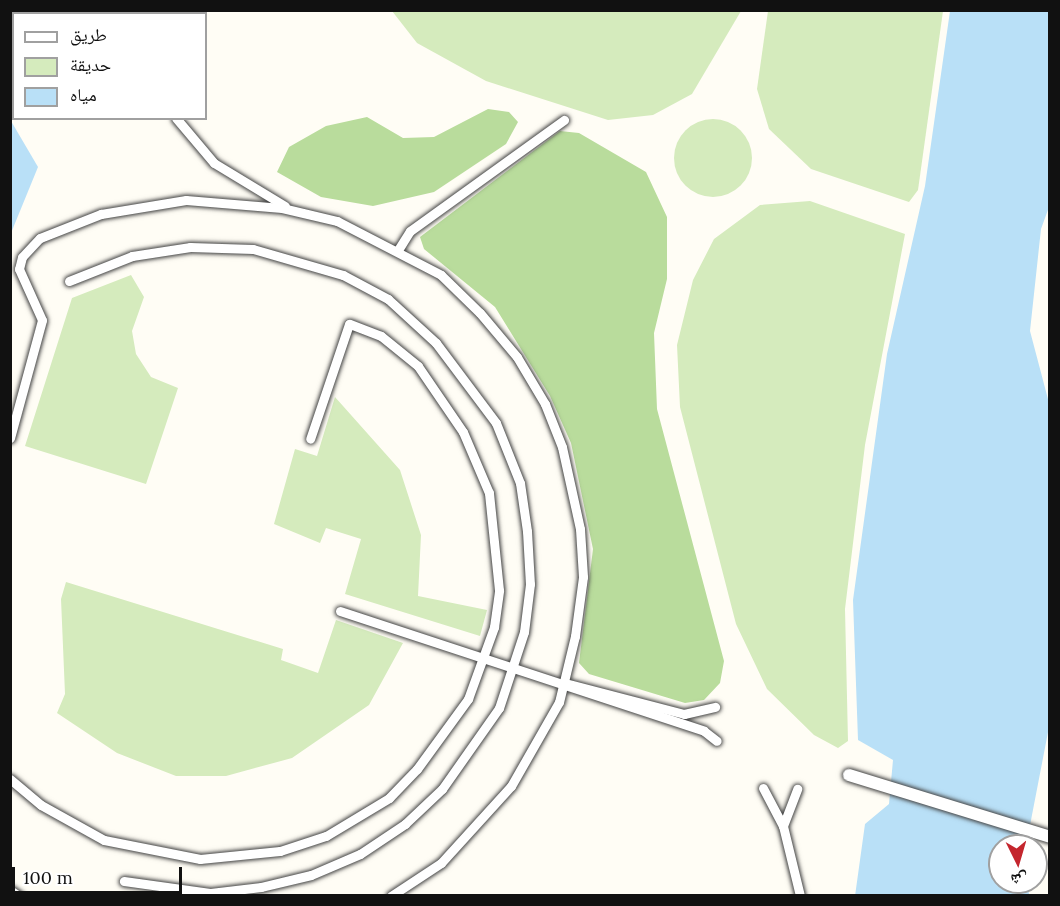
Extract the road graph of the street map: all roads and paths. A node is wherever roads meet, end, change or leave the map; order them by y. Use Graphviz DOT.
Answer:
graph roads {
  1 [pos="178,120"];
  2 [pos="564,120"];
  3 [pos="296,211"];
  4 [pos="399,250"];
  5 [pos="69,280"];
  6 [pos="10,438"];
  7 [pos="310,439"];
  8 [pos="340,611"];
  9 [pos="486,659"];
  10 [pos="515,669"];
  11 [pos="564,685"];
  12 [pos="715,707"];
  13 [pos="717,741"];
  14 [pos="849,776"];
  15 [pos="10,778"];
  16 [pos="763,788"];
  17 [pos="797,789"];
  18 [pos="783,826"];
  19 [pos="1042,834"];
  20 [pos="124,881"];
  21 [pos="10,890"];
  22 [pos="20,896"];
  23 [pos="391,896"];
  24 [pos="800,896"];
  1 -- 3 [label="street"];
  2 -- 4 [label="street"];
  3 -- 4 [label="street"];
  3 -- 6 [label="street"];
  4 -- 11 [label="street"];
  5 -- 10 [label="street"];
  7 -- 9 [label="street"];
  8 -- 9 [label="street"];
  9 -- 10 [label="street"];
  9 -- 15 [label="street"];
  10 -- 11 [label="street"];
  10 -- 20 [label="street"];
  11 -- 12 [label="street"];
  11 -- 13 [label="street"];
  11 -- 23 [label="street"];
  14 -- 19 [label="street"];
  16 -- 18 [label="street"];
  17 -- 18 [label="street"];
  18 -- 24 [label="street"];
  21 -- 22 [label="street"];
}
